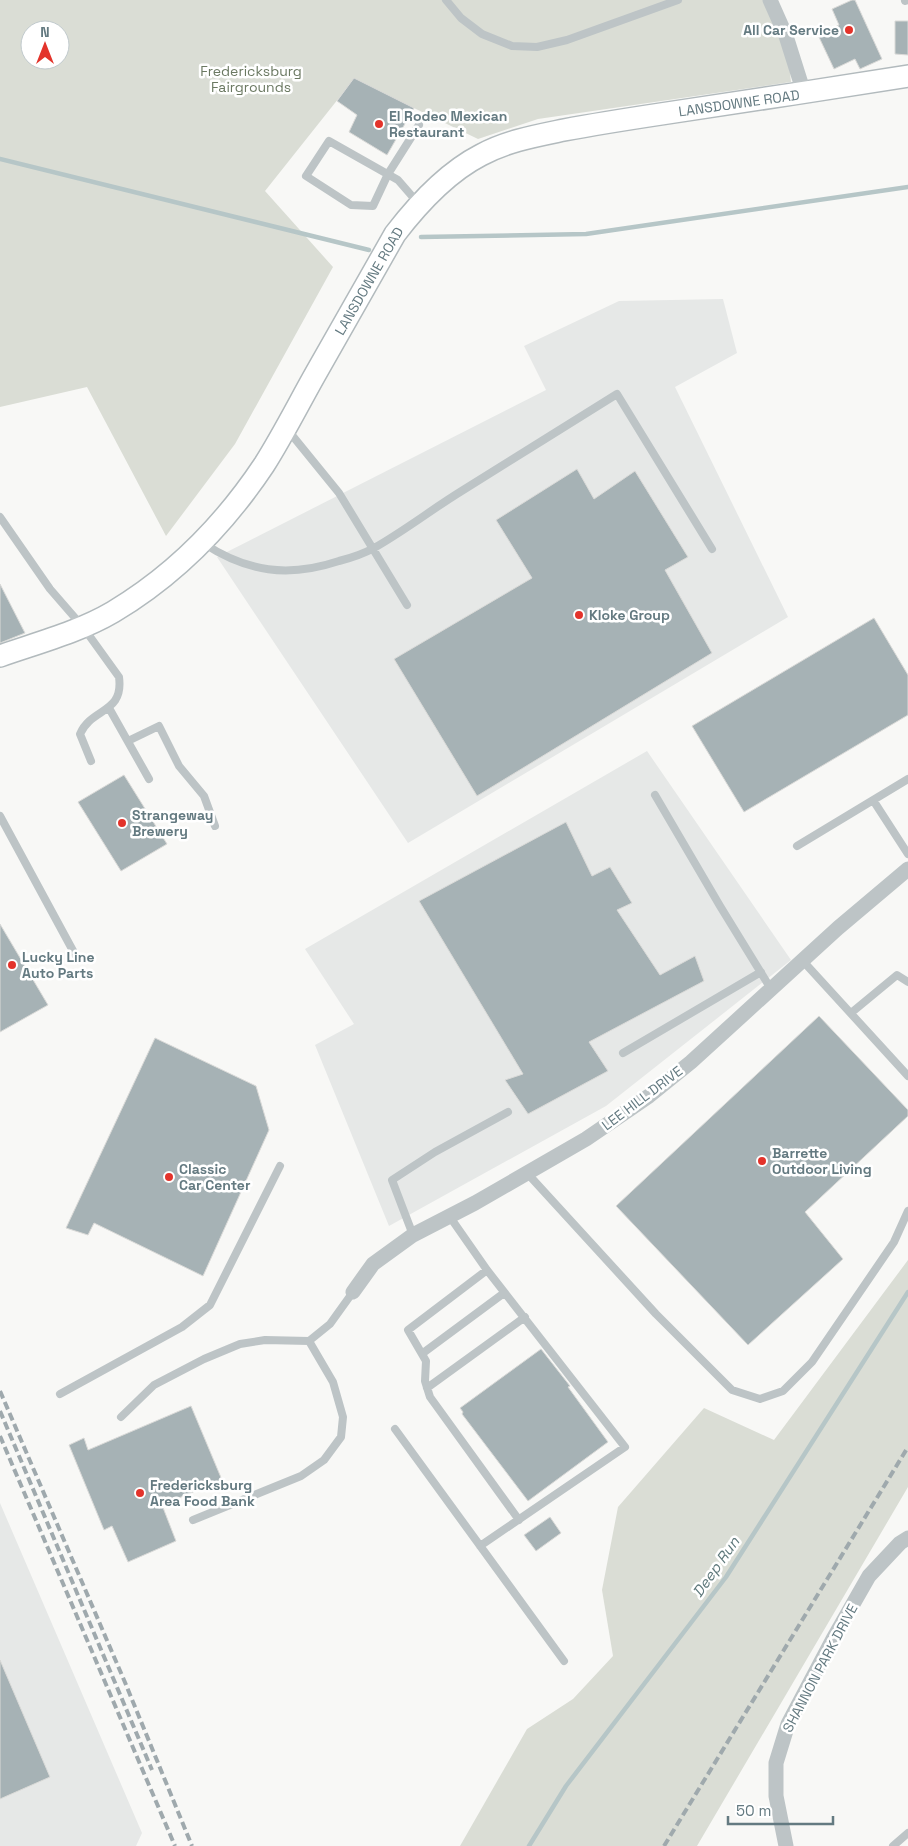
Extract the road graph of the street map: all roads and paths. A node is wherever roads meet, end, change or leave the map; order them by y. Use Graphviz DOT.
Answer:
graph roads {
  1 [pos="446,0"];
  2 [pos="678,0"];
  3 [pos="770,0"];
  4 [pos="908,76"];
  5 [pos="804,93"];
  6 [pos="420,125"];
  7 [pos="388,174"];
  8 [pos="419,205"];
  9 [pos="286,427"];
  10 [pos="0,516"];
  11 [pos="202,543"];
  12 [pos="373,549"];
  13 [pos="712,549"];
  14 [pos="407,605"];
  15 [pos="83,626"];
  16 [pos="0,656"];
  17 [pos="109,708"];
  18 [pos="128,741"];
  19 [pos="91,761"];
  20 [pos="149,779"];
  21 [pos="908,779"];
  22 [pos="655,795"];
  23 [pos="873,800"];
  24 [pos="0,816"];
  25 [pos="215,826"];
  26 [pos="797,846"];
  27 [pos="908,854"];
  28 [pos="908,869"];
  29 [pos="78,960"];
  30 [pos="802,960"];
  31 [pos="761,972"];
  32 [pos="908,982"];
  33 [pos="771,989"];
  34 [pos="851,1013"];
  35 [pos="623,1053"];
  36 [pos="908,1076"];
  37 [pos="508,1112"];
  38 [pos="280,1166"];
  39 [pos="527,1173"];
  40 [pos="908,1211"];
  41 [pos="450,1216"];
  42 [pos="413,1235"];
  43 [pos="487,1270"];
  44 [pos="353,1292"];
  45 [pos="504,1293"];
  46 [pos="524,1317"];
  47 [pos="309,1341"];
  48 [pos="423,1353"];
  49 [pos="427,1388"];
  50 [pos="60,1394"];
  51 [pos="121,1417"];
  52 [pos="395,1430"];
  53 [pos="193,1520"];
  54 [pos="519,1520"];
  55 [pos="908,1538"];
  56 [pos="480,1546"];
  57 [pos="564,1661"];
  58 [pos="908,1833"];
  59 [pos="786,1846"];
  60 [pos="893,1846"];
  1 -- 2 [label="lane"];
  3 -- 5 [label="street"];
  4 -- 5 [label="main road, LANSDOWNE ROAD"];
  5 -- 8 [label="main road, LANSDOWNE ROAD"];
  6 -- 7 [label="lane"];
  7 -- 7 [label="lane"];
  7 -- 8 [label="lane"];
  8 -- 9 [label="main road, LANSDOWNE ROAD"];
  9 -- 11 [label="main road, LANSDOWNE ROAD"];
  9 -- 12 [label="lane"];
  10 -- 15 [label="lane"];
  11 -- 12 [label="lane"];
  11 -- 15 [label="main road, LANSDOWNE ROAD"];
  12 -- 13 [label="lane"];
  12 -- 14 [label="lane"];
  15 -- 16 [label="main road, LANSDOWNE ROAD"];
  15 -- 17 [label="lane"];
  17 -- 18 [label="lane"];
  17 -- 19 [label="lane"];
  18 -- 20 [label="lane"];
  18 -- 25 [label="lane"];
  21 -- 23 [label="lane"];
  22 -- 31 [label="lane"];
  23 -- 26 [label="lane"];
  23 -- 27 [label="lane"];
  24 -- 29 [label="lane"];
  28 -- 30 [label="street, LEE HILL DRIVE"];
  30 -- 33 [label="street, LEE HILL DRIVE"];
  30 -- 34 [label="lane"];
  31 -- 33 [label="lane"];
  31 -- 35 [label="lane"];
  32 -- 34 [label="lane"];
  33 -- 39 [label="street, LEE HILL DRIVE"];
  34 -- 36 [label="lane"];
  37 -- 42 [label="lane"];
  38 -- 50 [label="lane"];
  39 -- 40 [label="lane"];
  39 -- 41 [label="street, LEE HILL DRIVE"];
  41 -- 42 [label="street, LEE HILL DRIVE"];
  41 -- 43 [label="lane"];
  42 -- 44 [label="street, LEE HILL DRIVE"];
  43 -- 45 [label="lane"];
  43 -- 48 [label="lane"];
  44 -- 47 [label="lane"];
  45 -- 46 [label="lane"];
  45 -- 48 [label="lane"];
  46 -- 49 [label="lane"];
  46 -- 54 [label="lane"];
  47 -- 51 [label="lane"];
  47 -- 53 [label="lane"];
  48 -- 49 [label="lane"];
  49 -- 54 [label="lane"];
  52 -- 56 [label="lane"];
  54 -- 56 [label="lane"];
  55 -- 59 [label="street, SHANNON PARK DRIVE"];
  56 -- 57 [label="lane"];
  58 -- 60 [label="lane"];
}
